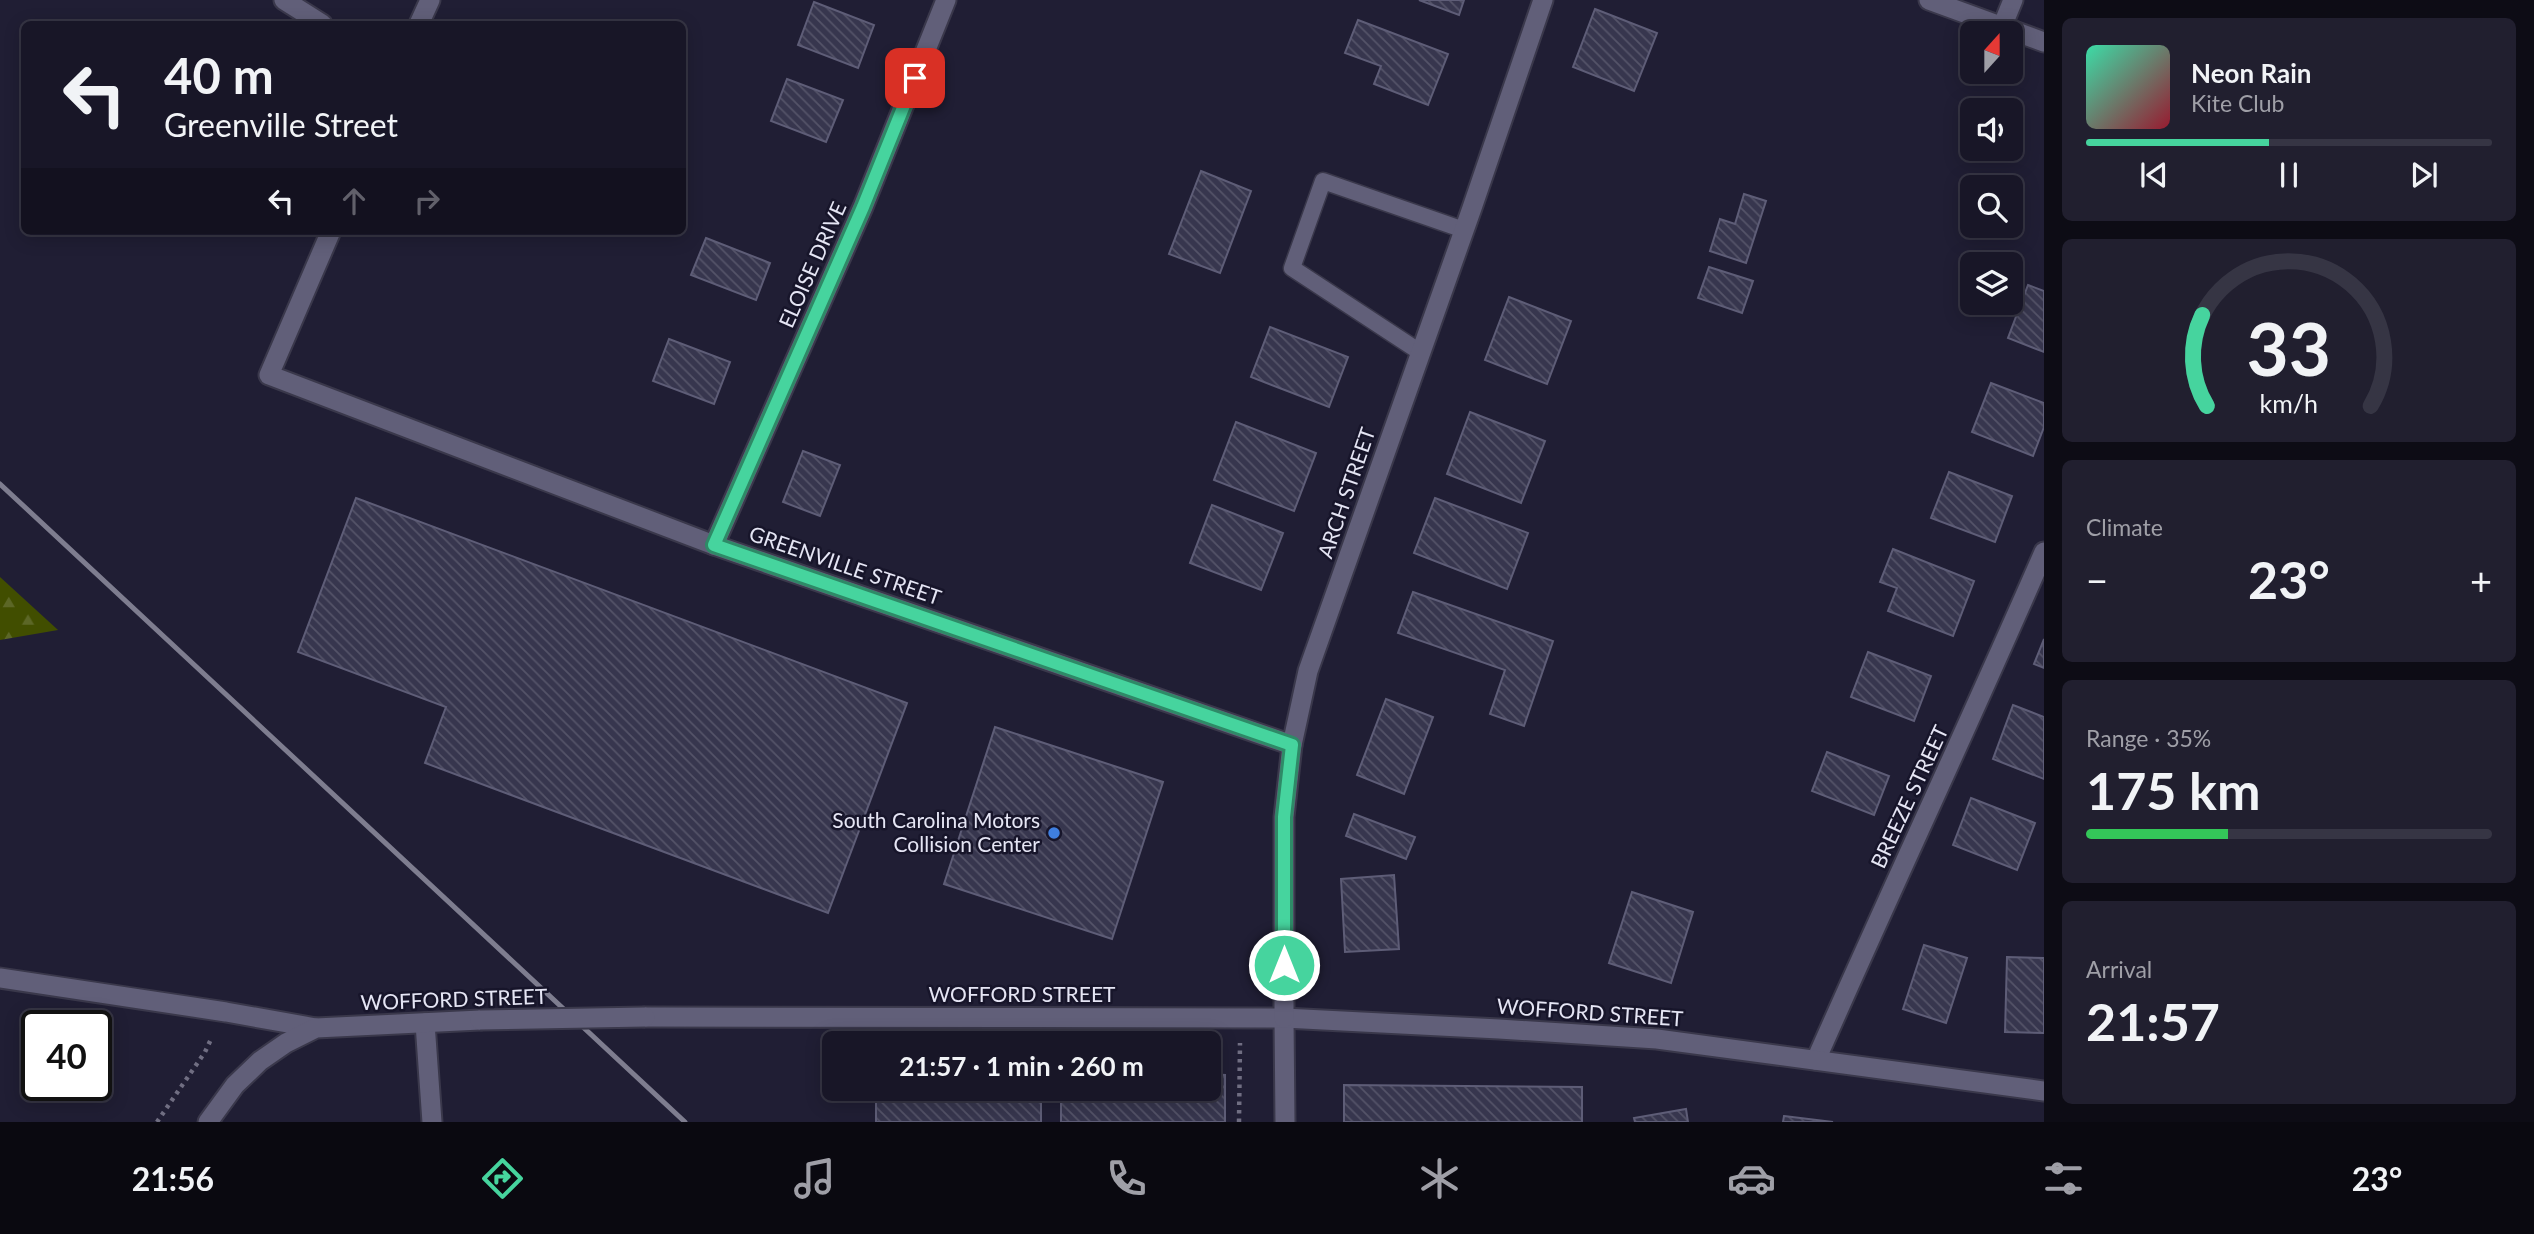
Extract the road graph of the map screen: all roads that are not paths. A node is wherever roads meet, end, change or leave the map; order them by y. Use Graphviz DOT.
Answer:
graph roads {
  1 [pos="284,0"];
  2 [pos="430,0"];
  3 [pos="946,0"];
  4 [pos="1542,0"];
  5 [pos="1929,0"];
  6 [pos="2013,0"];
  7 [pos="318,21"];
  8 [pos="420,21"];
  9 [pos="1986,21"];
  10 [pos="2004,21"];
  11 [pos="2023,34"];
  12 [pos="2044,42"];
  13 [pos="1464,230"];
  14 [pos="329,235"];
  15 [pos="1420,352"];
  16 [pos="714,545"];
  17 [pos="2044,552"];
  18 [pos="1292,745"];
  19 [pos="0,978"];
  20 [pos="1284,1018"];
  21 [pos="425,1023"];
  22 [pos="316,1028"];
  23 [pos="1816,1060"];
  24 [pos="2044,1091"];
  25 [pos="208,1122"];
  26 [pos="432,1122"];
  27 [pos="1285,1122"];
  1 -- 7 [label="street"];
  2 -- 8 [label="street"];
  3 -- 16 [label="street, ELOISE DRIVE"];
  4 -- 13 [label="street, ARCH STREET"];
  5 -- 9 [label="street"];
  6 -- 10 [label="street"];
  11 -- 12 [label="street"];
  13 -- 15 [label="street, ARCH STREET"];
  13 -- 15 [label="lane"];
  14 -- 16 [label="street, GREENVILLE STREET"];
  15 -- 18 [label="street, ARCH STREET"];
  16 -- 18 [label="street, GREENVILLE STREET"];
  17 -- 23 [label="street, BREEZE STREET"];
  18 -- 20 [label="street, ARCH STREET"];
  19 -- 22 [label="street, WOFFORD STREET"];
  20 -- 21 [label="street, WOFFORD STREET, bridge"];
  20 -- 23 [label="street, WOFFORD STREET"];
  20 -- 27 [label="street, ARCH STREET"];
  21 -- 22 [label="street, WOFFORD STREET"];
  21 -- 26 [label="street"];
  22 -- 25 [label="street"];
  23 -- 24 [label="street, WOFFORD STREET"];
}
